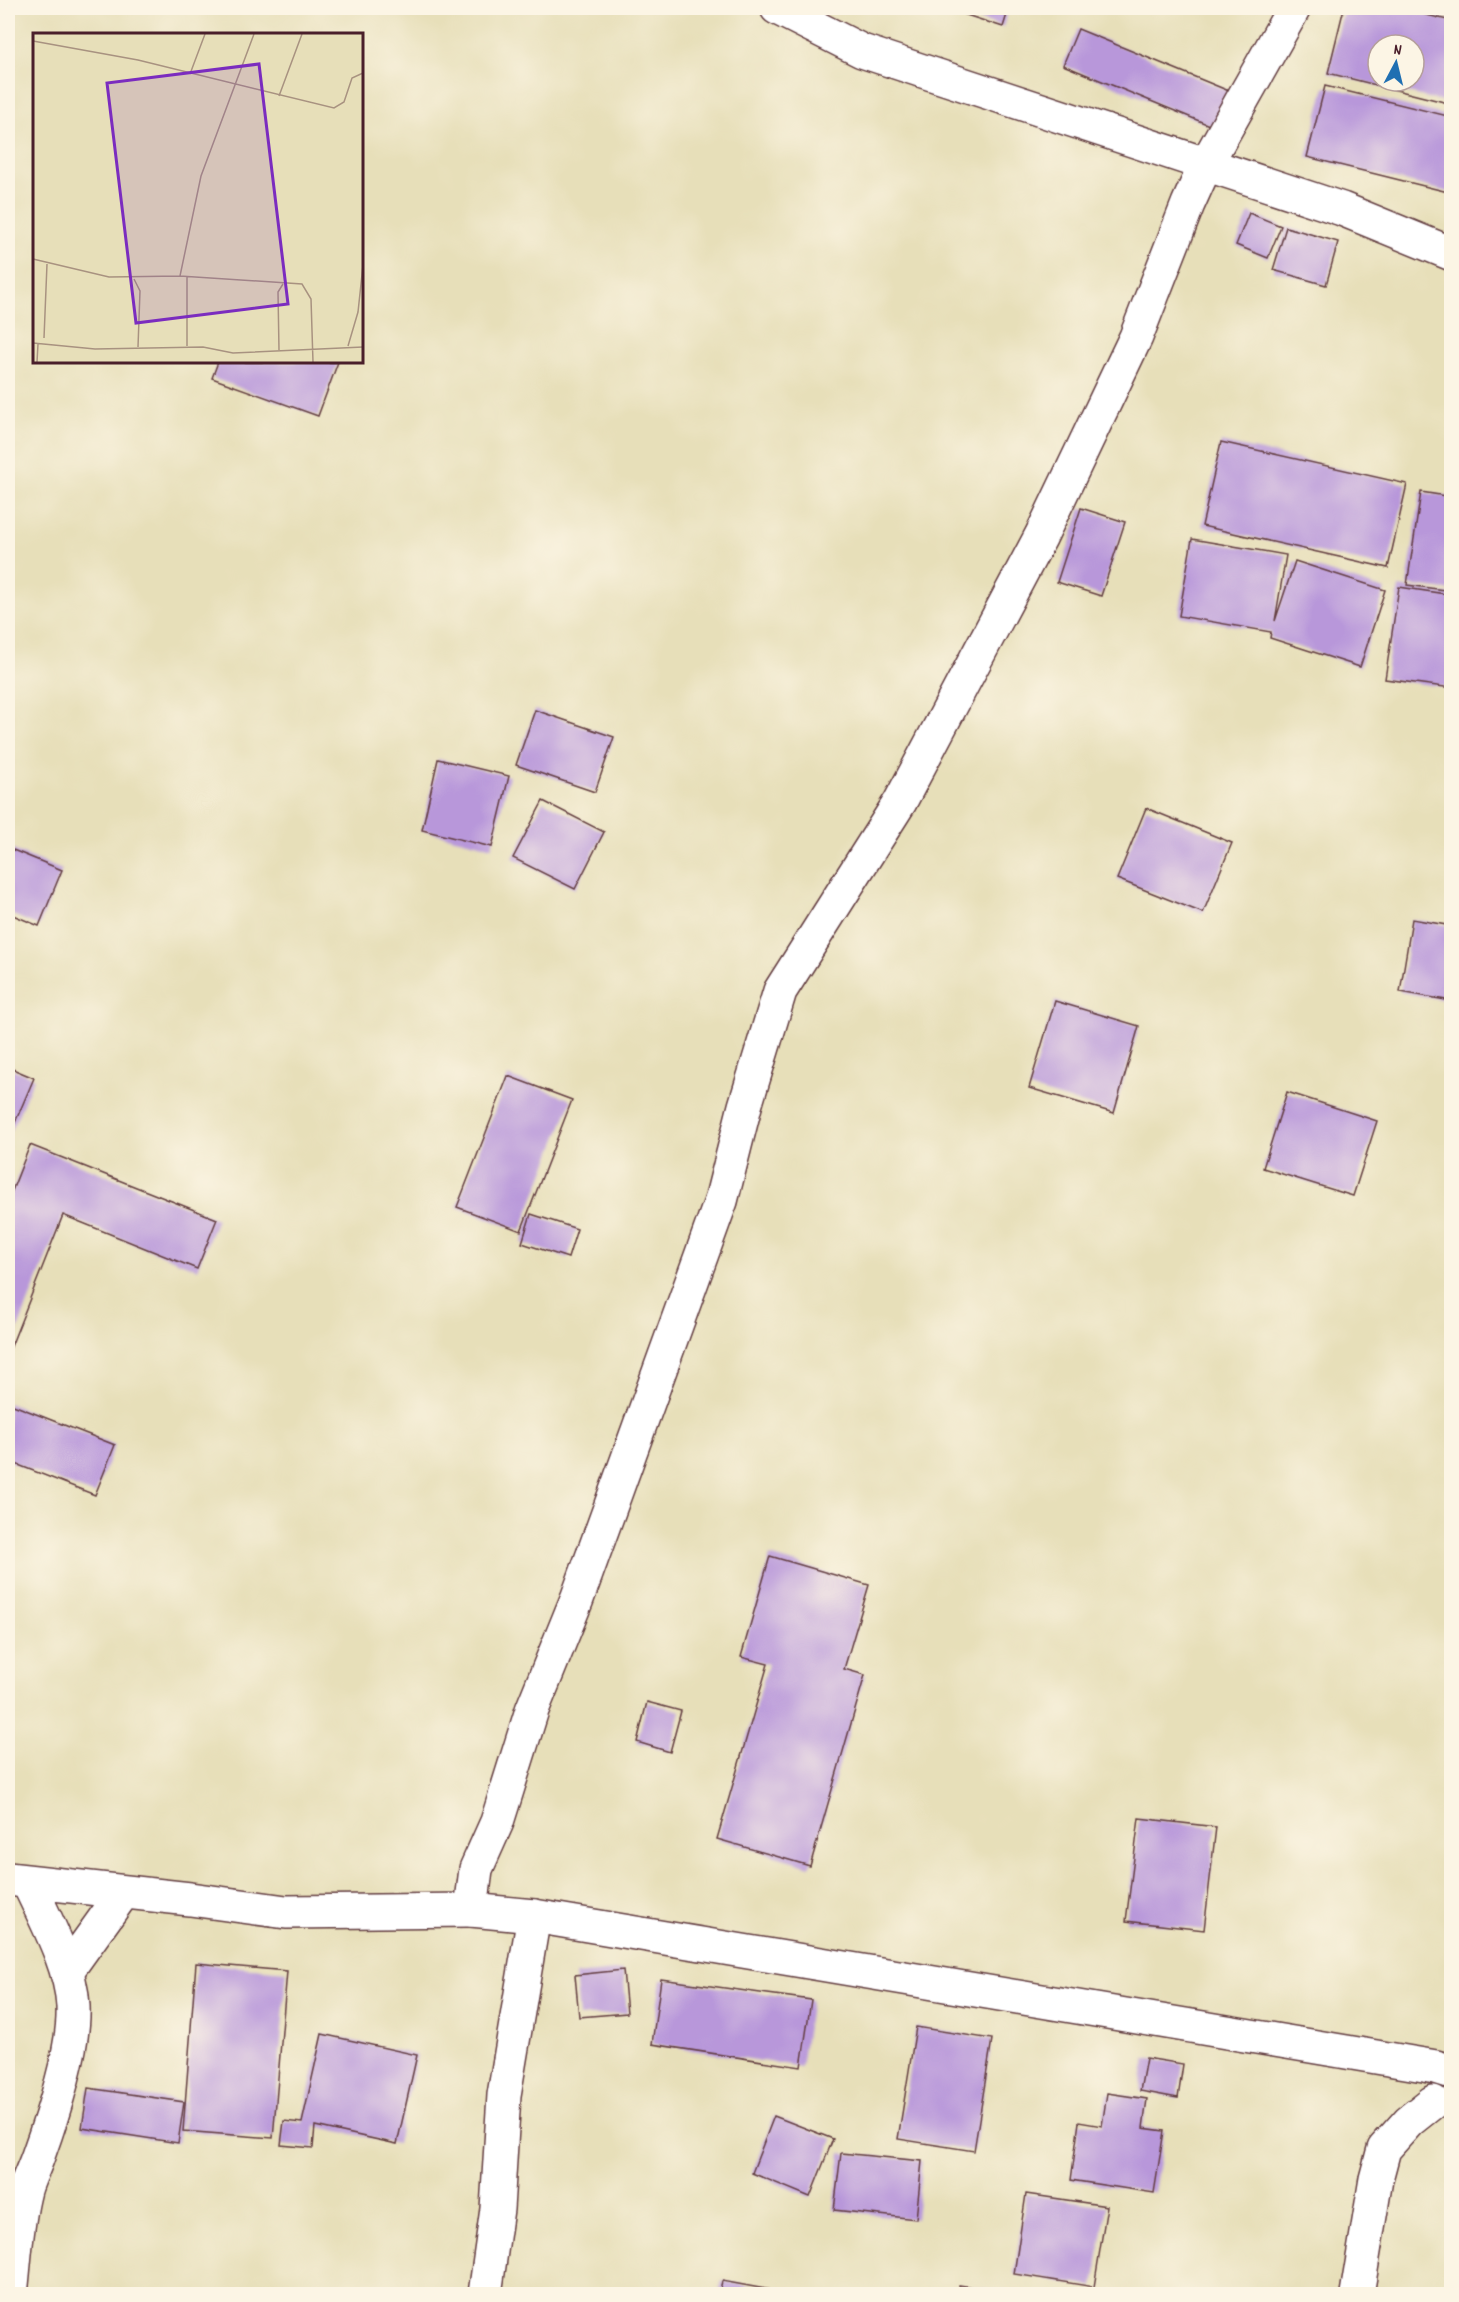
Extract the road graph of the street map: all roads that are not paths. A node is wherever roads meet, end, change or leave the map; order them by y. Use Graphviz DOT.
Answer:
graph roads {
  1 [pos="1294,8"];
  2 [pos="791,10"];
  3 [pos="1206,164"];
  4 [pos="1452,254"];
  5 [pos="18,1880"];
  6 [pos="123,1893"];
  7 [pos="471,1910"];
  8 [pos="534,1916"];
  9 [pos="67,1971"];
  10 [pos="1452,2072"];
  11 [pos="1433,2102"];
  12 [pos="12,2295"];
  13 [pos="485,2295"];
  14 [pos="1357,2295"];
  1 -- 3 [label="street"];
  2 -- 3 [label="street"];
  3 -- 4 [label="street"];
  3 -- 7 [label="street"];
  5 -- 6 [label="street"];
  5 -- 9 [label="street"];
  6 -- 7 [label="street"];
  6 -- 9 [label="street"];
  7 -- 8 [label="street"];
  8 -- 10 [label="street"];
  8 -- 13 [label="street"];
  9 -- 12 [label="street"];
  11 -- 14 [label="street"];
}
